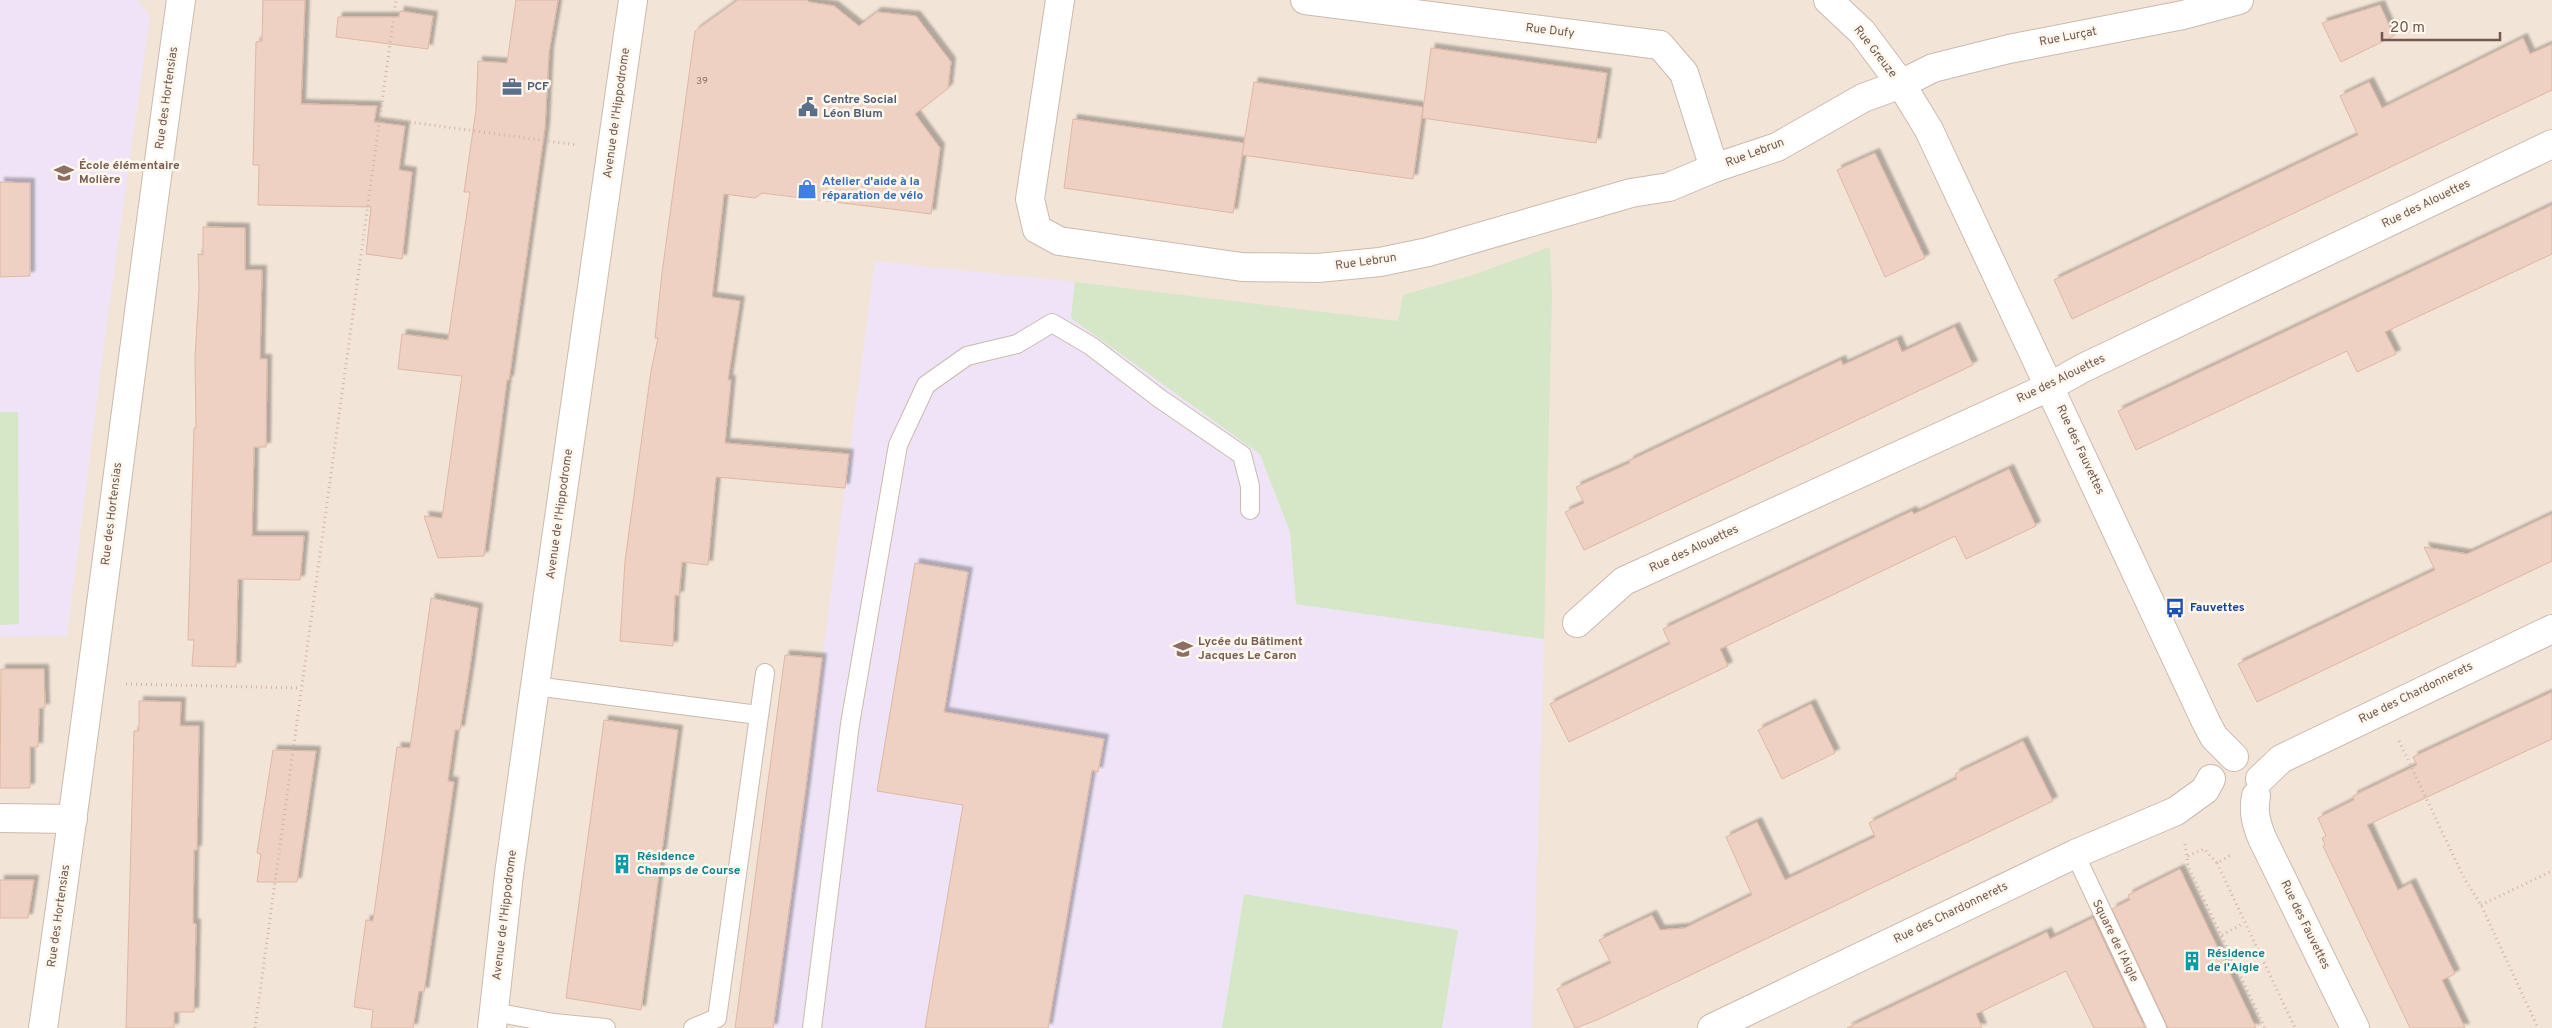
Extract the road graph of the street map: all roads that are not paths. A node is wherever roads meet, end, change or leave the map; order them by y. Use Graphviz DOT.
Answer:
graph roads {
  1 [pos="181,0"];
  2 [pos="633,0"];
  3 [pos="1060,0"];
  4 [pos="1305,0"];
  5 [pos="1828,0"];
  6 [pos="2239,0"];
  7 [pos="1901,84"];
  8 [pos="2552,144"];
  9 [pos="1714,168"];
  10 [pos="2051,386"];
  11 [pos="1250,510"];
  12 [pos="1577,623"];
  13 [pos="2552,629"];
  14 [pos="765,673"];
  15 [pos="535,686"];
  16 [pos="758,715"];
  17 [pos="2240,791"];
  18 [pos="0,818"];
  19 [pos="73,819"];
  20 [pos="2075,854"];
  21 [pos="493,1020"];
  22 [pos="43,1028"];
  23 [pos="606,1028"];
  24 [pos="693,1028"];
  25 [pos="812,1028"];
  26 [pos="1712,1028"];
  27 [pos="2157,1028"];
  28 [pos="2356,1028"];
  1 -- 19 [label="street, Rue des Hortensias"];
  2 -- 15 [label="street, Avenue de l'Hippodrome"];
  3 -- 9 [label="street, Rue Lebrun"];
  4 -- 9 [label="street, Rue Dufy"];
  5 -- 7 [label="street, Rue Greuze"];
  6 -- 7 [label="street, Rue Lurçat"];
  7 -- 9 [label="street, Rue Lebrun"];
  7 -- 10 [label="street, Rue des Fauvettes"];
  8 -- 10 [label="street, Rue des Alouettes"];
  10 -- 12 [label="street, Rue des Alouettes"];
  10 -- 17 [label="street, Rue des Fauvettes"];
  11 -- 25 [label="lane"];
  13 -- 17 [label="street, Rue des Chardonnerets"];
  14 -- 16 [label="lane"];
  15 -- 16 [label="lane"];
  15 -- 21 [label="street, Avenue de l'Hippodrome"];
  16 -- 24 [label="lane"];
  17 -- 20 [label="street, Rue des Chardonnerets"];
  17 -- 28 [label="street, Rue des Fauvettes"];
  18 -- 19 [label="street"];
  19 -- 22 [label="street, Rue des Hortensias"];
  20 -- 26 [label="street, Rue des Chardonnerets"];
  20 -- 27 [label="lane, Square de l'Aigle"];
  21 -- 23 [label="lane"];
}
